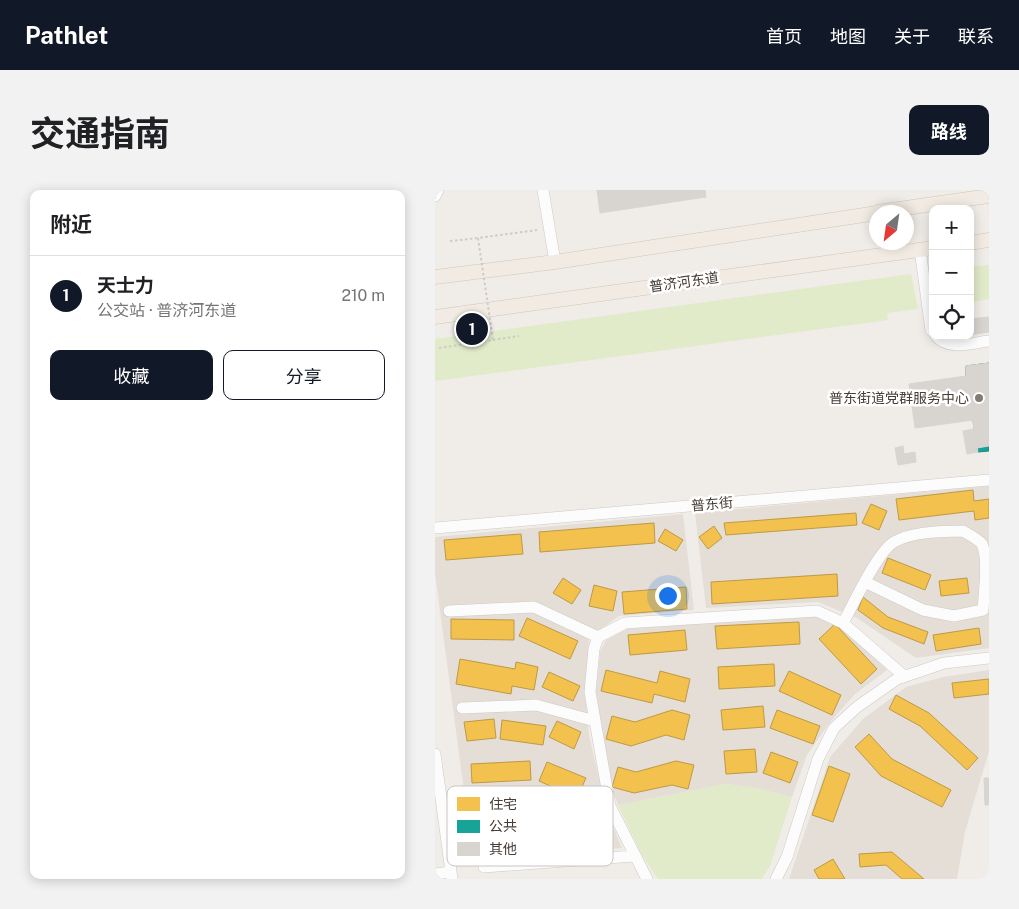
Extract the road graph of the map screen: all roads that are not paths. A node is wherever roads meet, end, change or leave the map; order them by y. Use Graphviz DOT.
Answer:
graph roads {
  1 [pos="438,190"];
  2 [pos="543,190"];
  3 [pos="435,196"];
  4 [pos="989,196"];
  5 [pos="914,207"];
  6 [pos="869,214"];
  7 [pos="989,240"];
  8 [pos="974,242"];
  9 [pos="927,248"];
  10 [pos="555,262"];
  11 [pos="435,278"];
  12 [pos="929,295"];
  13 [pos="435,316"];
  14 [pos="939,340"];
  15 [pos="989,341"];
  16 [pos="989,480"];
  17 [pos="435,528"];
  18 [pos="865,582"];
  19 [pos="449,611"];
  20 [pos="843,623"];
  21 [pos="598,637"];
  22 [pos="989,658"];
  23 [pos="904,676"];
  24 [pos="462,708"];
  25 [pos="595,721"];
  26 [pos="435,754"];
  27 [pos="606,786"];
  28 [pos="613,812"];
  29 [pos="447,846"];
  30 [pos="634,856"];
  31 [pos="613,858"];
  32 [pos="498,866"];
  33 [pos="484,867"];
  34 [pos="435,874"];
  35 [pos="451,876"];
  36 [pos="647,879"];
  37 [pos="775,879"];
  1 -- 3 [label="street"];
  2 -- 10 [label="street"];
  4 -- 5 [label="main road"];
  6 -- 10 [label="main road"];
  7 -- 8 [label="main road"];
  9 -- 12 [label="street"];
  9 -- 13 [label="main road, 普济河东道"];
  10 -- 11 [label="main road"];
  14 -- 15 [label="street"];
  16 -- 17 [label="street, 普东街"];
  18 -- 18 [label="street"];
  18 -- 20 [label="street"];
  19 -- 21 [label="street"];
  20 -- 21 [label="street"];
  20 -- 23 [label="street"];
  21 -- 25 [label="street"];
  22 -- 23 [label="street"];
  23 -- 37 [label="street"];
  24 -- 25 [label="street"];
  25 -- 27 [label="street"];
  26 -- 29 [label="street"];
  28 -- 30 [label="street"];
  30 -- 31 [label="street"];
  30 -- 36 [label="street"];
  32 -- 33 [label="street"];
  34 -- 35 [label="street"];
}
